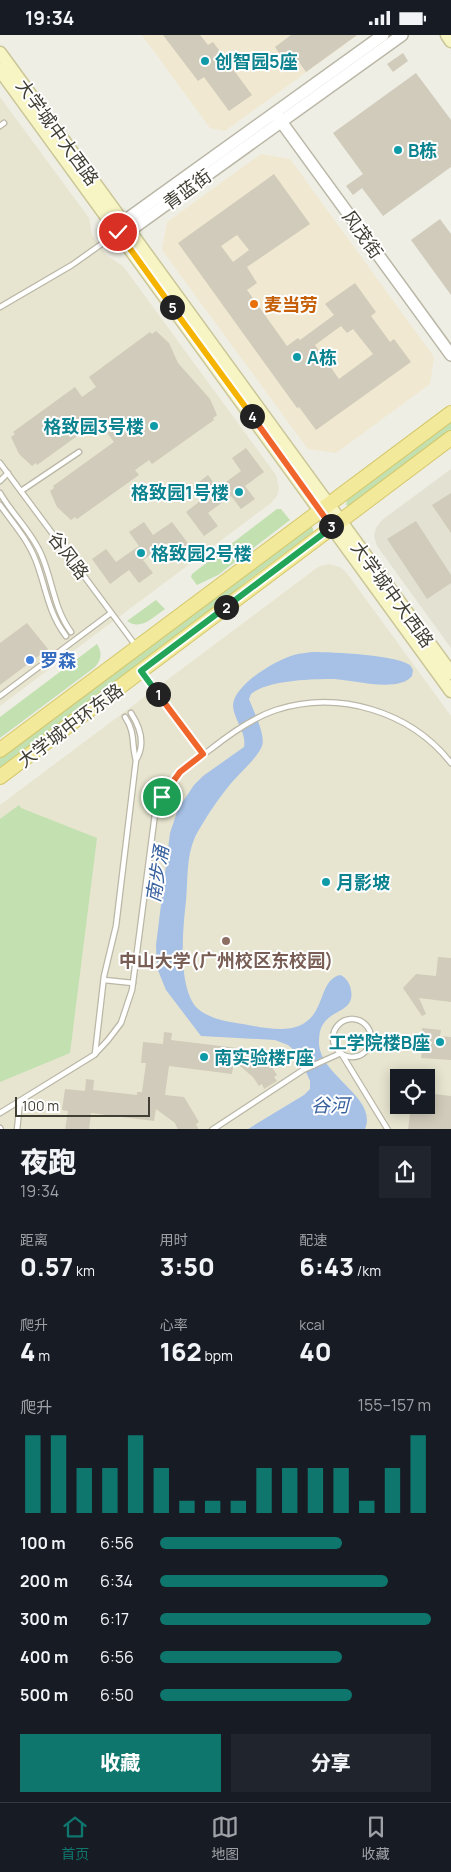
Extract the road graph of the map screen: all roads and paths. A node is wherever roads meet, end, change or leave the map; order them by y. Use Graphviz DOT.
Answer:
graph roads {
  1 [pos="383,35"];
  2 [pos="402,35"];
  3 [pos="447,35"];
  4 [pos="451,41"];
  5 [pos="0,53"];
  6 [pos="0,70"];
  7 [pos="278,117"];
  8 [pos="123,228"];
  9 [pos="0,307"];
  10 [pos="451,355"];
  11 [pos="451,413"];
  12 [pos="451,439"];
  13 [pos="79,452"];
  14 [pos="0,463"];
  15 [pos="8,473"];
  16 [pos="0,481"];
  17 [pos="21,491"];
  18 [pos="0,493"];
  19 [pos="0,505"];
  20 [pos="325,508"];
  21 [pos="336,524"];
  22 [pos="112,613"];
  23 [pos="71,633"];
  24 [pos="66,637"];
  25 [pos="137,648"];
  26 [pos="141,671"];
  27 [pos="451,673"];
  28 [pos="451,691"];
  29 [pos="0,696"];
  30 [pos="131,713"];
  31 [pos="125,717"];
  32 [pos="0,750"];
  33 [pos="203,754"];
  34 [pos="136,760"];
  35 [pos="451,763"];
  36 [pos="0,777"];
  37 [pos="104,980"];
  38 [pos="133,983"];
  39 [pos="341,1053"];
  40 [pos="95,1054"];
  41 [pos="20,1101"];
  42 [pos="0,1113"];
  43 [pos="17,1129"];
  44 [pos="212,1129"];
  45 [pos="388,1129"];
  1 -- 7 [label="street, 青蓝街"];
  2 -- 7 [label="street, 青蓝街"];
  3 -- 4 [label="main road"];
  5 -- 8 [label="main road, 大学城中大西路"];
  6 -- 8 [label="main road, 大学城中大西路"];
  7 -- 8 [label="street, 青蓝街"];
  7 -- 10 [label="street, 风茂街"];
  8 -- 9 [label="lane"];
  8 -- 20 [label="main road, 大学城中大西路"];
  11 -- 20 [label="main road, 大学城中环东路"];
  12 -- 21 [label="main road, 大学城中环东路"];
  13 -- 17 [label="lane"];
  14 -- 15 [label="lane, 谷风路"];
  15 -- 16 [label="lane"];
  15 -- 17 [label="lane, 谷风路"];
  17 -- 22 [label="lane, 谷风路"];
  18 -- 23 [label="lane"];
  19 -- 24 [label="lane"];
  20 -- 21 [label="main road, 大学城中大西路"];
  20 -- 25 [label="main road, 大学城中环东路"];
  21 -- 26 [label="main road, 大学城中环东路"];
  21 -- 27 [label="main road, 大学城中大西路"];
  21 -- 28 [label="main road, 大学城中大西路"];
  22 -- 25 [label="lane, 谷风路"];
  22 -- 29 [label="lane"];
  25 -- 32 [label="main road, 大学城中环东路"];
  26 -- 33 [label="lane"];
  26 -- 36 [label="main road, 大学城中环东路"];
  30 -- 34 [label="lane"];
  31 -- 34 [label="lane"];
  33 -- 35 [label="lane"];
  33 -- 38 [label="lane"];
  34 -- 37 [label="lane"];
  37 -- 38 [label="lane"];
  37 -- 40 [label="lane"];
  38 -- 40 [label="lane"];
  39 -- 39 [label="lane"];
  39 -- 44 [label="lane"];
  39 -- 45 [label="lane"];
  40 -- 41 [label="lane"];
  41 -- 42 [label="lane"];
  41 -- 43 [label="lane"];
}
